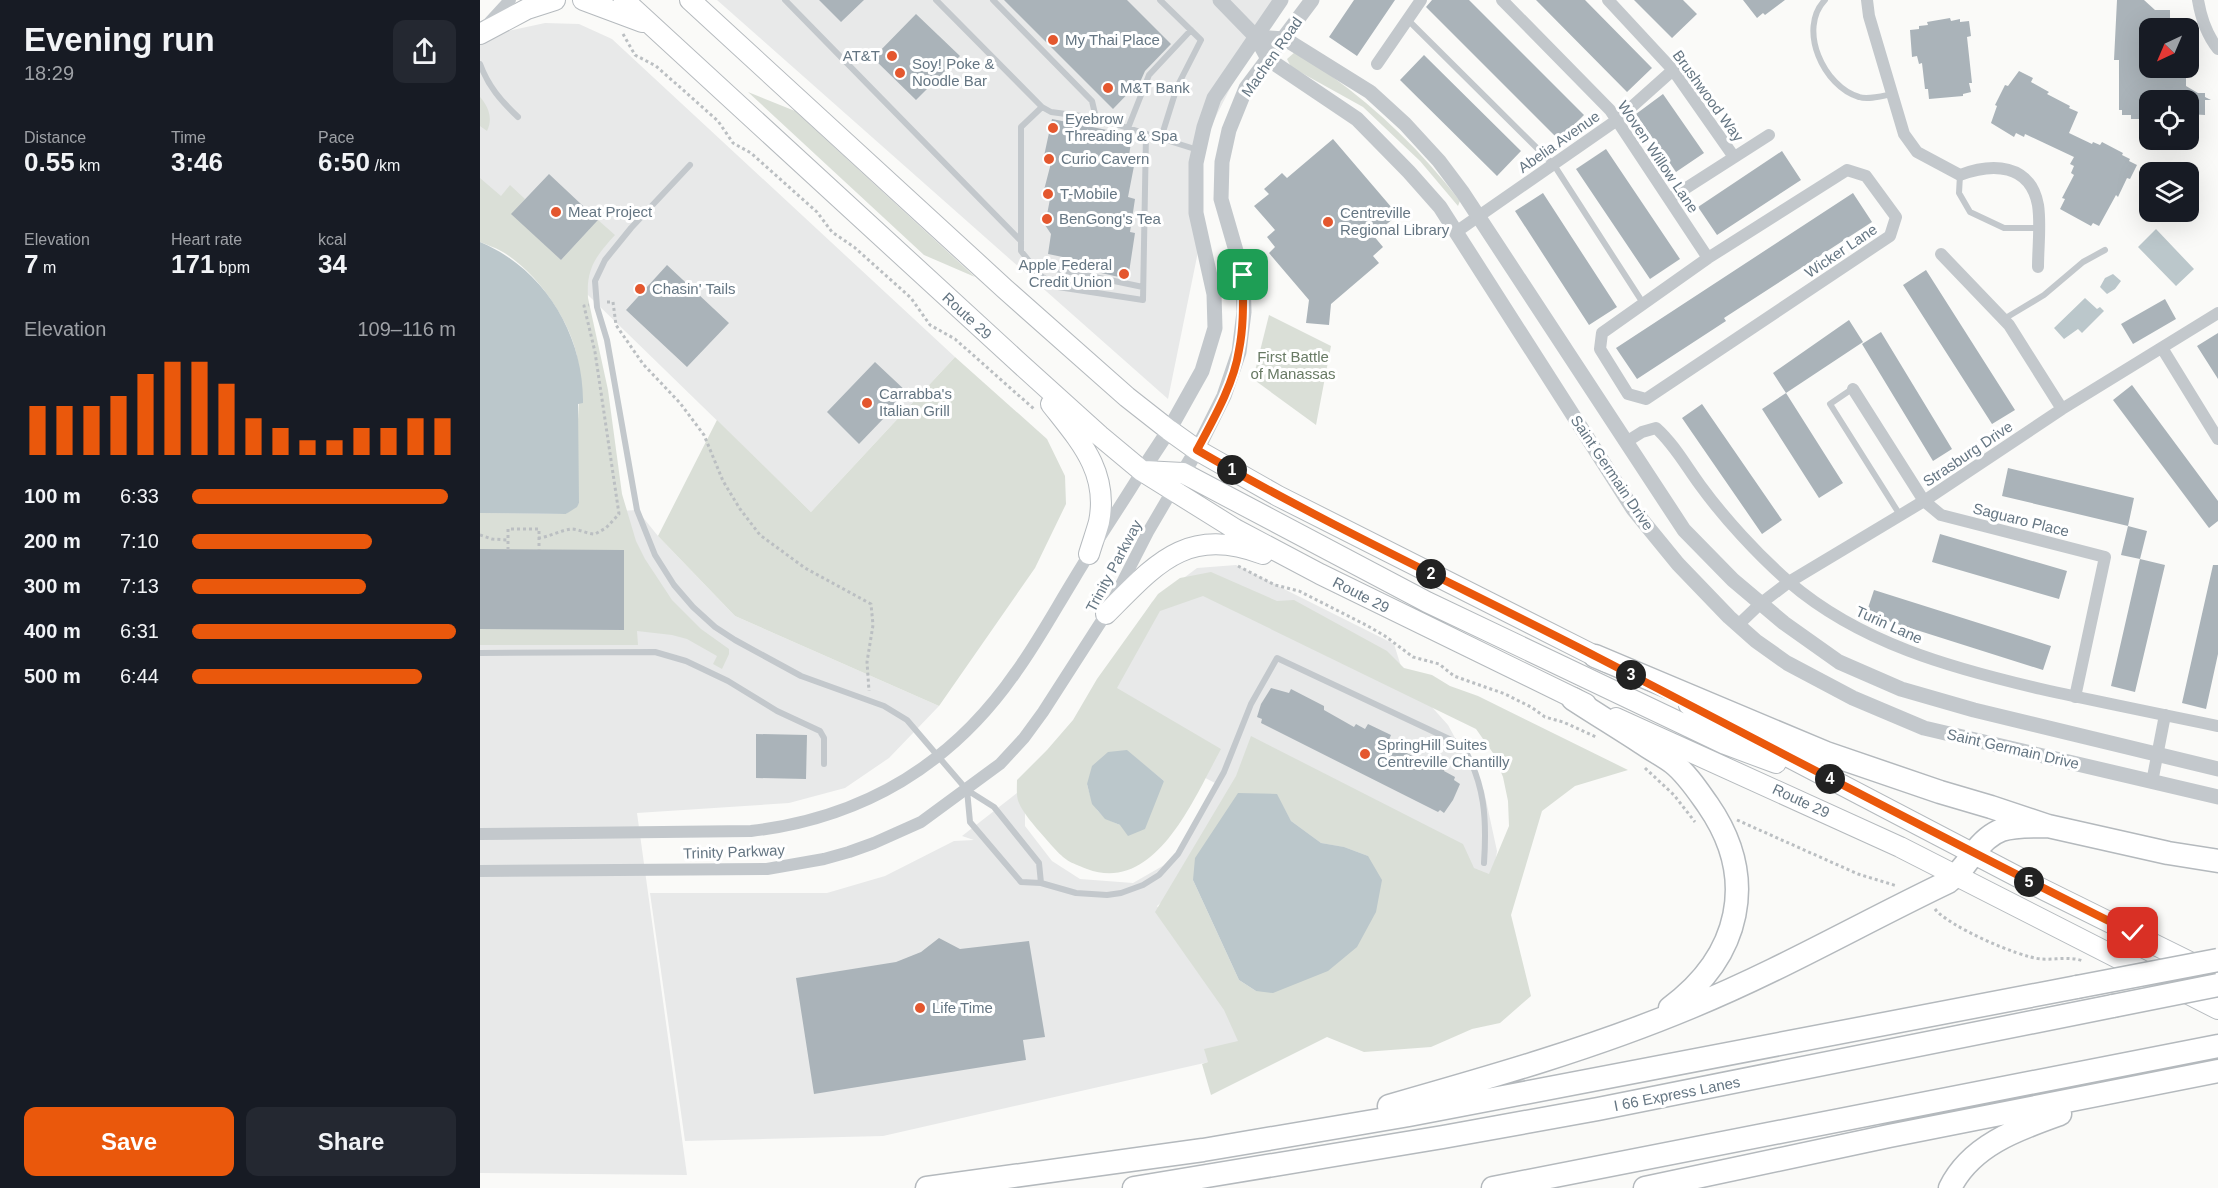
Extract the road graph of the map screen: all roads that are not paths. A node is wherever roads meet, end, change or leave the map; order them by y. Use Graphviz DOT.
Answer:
graph roads {
  1 [pos="510,0"];
  2 [pos="555,0"];
  3 [pos="583,0"];
  4 [pos="624,0"];
  5 [pos="690,0"];
  6 [pos="786,0"];
  7 [pos="936,0"];
  8 [pos="993,0"];
  9 [pos="1160,0"];
  10 [pos="1220,0"];
  11 [pos="1281,0"];
  12 [pos="1312,0"];
  13 [pos="1421,0"];
  14 [pos="1502,0"];
  15 [pos="1608,0"];
  16 [pos="1825,0"];
  17 [pos="1867,0"];
  18 [pos="2198,0"];
  19 [pos="1408,19"];
  20 [pos="652,26"];
  21 [pos="1191,30"];
  22 [pos="480,32"];
  23 [pos="1256,37"];
  24 [pos="1285,39"];
  25 [pos="2218,49"];
  26 [pos="1268,59"];
  27 [pos="480,64"];
  28 [pos="1377,64"];
  29 [pos="1673,70"];
  30 [pos="480,80"];
  31 [pos="491,88"];
  32 [pos="1892,94"];
  33 [pos="1042,107"];
  34 [pos="518,117"];
  35 [pos="1096,118"];
  36 [pos="1617,120"];
  37 [pos="1128,128"];
  38 [pos="1146,134"];
  39 [pos="1769,135"];
  40 [pos="1161,138"];
  41 [pos="1199,150"];
  42 [pos="1734,157"];
  43 [pos="690,165"];
  44 [pos="1554,165"];
  45 [pos="1960,175"];
  46 [pos="1669,199"];
  47 [pos="1478,217"];
  48 [pos="2038,228"];
  49 [pos="1456,232"];
  50 [pos="1021,241"];
  51 [pos="2104,250"];
  52 [pos="1941,254"];
  53 [pos="1708,258"];
  54 [pos="1032,264"];
  55 [pos="2038,267"];
  56 [pos="1143,287"];
  57 [pos="1643,303"];
  58 [pos="2218,313"];
  59 [pos="2003,319"];
  60 [pos="2162,348"];
  61 [pos="1016,360"];
  62 [pos="1852,389"];
  63 [pos="2062,409"];
  64 [pos="1169,429"];
  65 [pos="2218,439"];
  66 [pos="1626,442"];
  67 [pos="1197,450"];
  68 [pos="1142,471"];
  69 [pos="1183,473"];
  70 [pos="1172,491"];
  71 [pos="1924,501"];
  72 [pos="1900,515"];
  73 [pos="1089,554"];
  74 [pos="1320,574"];
  75 [pos="1789,582"];
  76 [pos="1760,604"];
  77 [pos="1106,615"];
  78 [pos="1738,625"];
  79 [pos="480,653"];
  80 [pos="1595,656"];
  81 [pos="2075,697"];
  82 [pos="1573,699"];
  83 [pos="2165,715"];
  84 [pos="2218,726"];
  85 [pos="2157,755"];
  86 [pos="939,756"];
  87 [pos="824,764"];
  88 [pos="2218,769"];
  89 [pos="2152,782"];
  90 [pos="967,790"];
  91 [pos="1852,790"];
  92 [pos="2218,797"];
  93 [pos="2048,826"];
  94 [pos="480,834"];
  95 [pos="1973,853"];
  96 [pos="2218,861"];
  97 [pos="1484,863"];
  98 [pos="480,870"];
  99 [pos="1957,876"];
  100 [pos="1041,884"];
  101 [pos="2218,960"];
  102 [pos="2218,976"];
  103 [pos="2218,985"];
  104 [pos="2218,1009"];
  105 [pos="1639,1028"];
  106 [pos="2208,1048"];
  107 [pos="2218,1071"];
  108 [pos="2165,1082"];
  109 [pos="1283,1137"];
  110 [pos="927,1188"];
  111 [pos="1134,1188"];
  112 [pos="1493,1188"];
  113 [pos="1644,1188"];
  114 [pos="1950,1188"];
  1 -- 22 [label="street"];
  2 -- 22 [label="main road"];
  3 -- 20 [label="main road"];
  4 -- 20 [label="main road, Route 29"];
  5 -- 64 [label="main road"];
  6 -- 50 [label="lane"];
  7 -- 33 [label="lane"];
  8 -- 35 [label="lane"];
  9 -- 21 [label="lane"];
  10 -- 23 [label="street, Saint Germain Drive"];
  11 -- 23 [label="street, Machen Road"];
  12 -- 24 [label="street, Machen Road"];
  13 -- 19 [label="street"];
  14 -- 36 [label="street, Woven Willow Lane"];
  15 -- 29 [label="street, Brushwood Way"];
  16 -- 32 [label="lane"];
  17 -- 32 [label="street"];
  18 -- 25 [label="street"];
  19 -- 28 [label="street"];
  19 -- 44 [label="lane"];
  20 -- 61 [label="main road, Route 29"];
  21 -- 37 [label="lane"];
  21 -- 40 [label="lane"];
  23 -- 24 [label="street, Saint Germain Drive"];
  23 -- 26 [label="street, Saint Germain Drive"];
  23 -- 41 [label="street, Machen Road"];
  24 -- 26 [label="street, Machen Road"];
  24 -- 47 [label="street, Saint Germain Drive"];
  26 -- 49 [label="street, Saint Germain Drive"];
  26 -- 67 [label="street, Machen Road"];
  27 -- 31 [label="lane"];
  29 -- 36 [label="street, Abelia Avenue"];
  29 -- 42 [label="street, Brushwood Way"];
  30 -- 31 [label="lane"];
  31 -- 34 [label="lane"];
  32 -- 45 [label="street"];
  33 -- 35 [label="lane"];
  33 -- 50 [label="lane"];
  35 -- 37 [label="lane"];
  36 -- 44 [label="street, Abelia Avenue"];
  36 -- 46 [label="street, Woven Willow Lane"];
  37 -- 38 [label="lane"];
  38 -- 40 [label="lane"];
  38 -- 56 [label="lane"];
  39 -- 42 [label="street"];
  40 -- 41 [label="lane"];
  41 -- 64 [label="street, Machen Road"];
  42 -- 46 [label="street"];
  43 -- 86 [label="lane"];
  44 -- 47 [label="street, Abelia Avenue"];
  44 -- 57 [label="lane"];
  45 -- 48 [label="lane"];
  45 -- 48 [label="street"];
  46 -- 53 [label="street, Woven Willow Lane"];
  47 -- 49 [label="street, Abelia Avenue"];
  47 -- 66 [label="street, Saint Germain Drive"];
  48 -- 55 [label="street"];
  49 -- 78 [label="street, Saint Germain Drive"];
  50 -- 54 [label="lane"];
  51 -- 59 [label="lane"];
  52 -- 59 [label="street"];
  53 -- 57 [label="street, Wicker Lane"];
  53 -- 57 [label="street, Wicker Lane"];
  54 -- 56 [label="lane"];
  54 -- 56 [label="lane"];
  58 -- 60 [label="street, Strasburg Drive"];
  59 -- 63 [label="street"];
  60 -- 63 [label="street, Strasburg Drive"];
  60 -- 65 [label="street"];
  61 -- 68 [label="main road, Route 29"];
  61 -- 73 [label="main road"];
  62 -- 71 [label="street, Saguaro Place"];
  62 -- 72 [label="lane"];
  63 -- 71 [label="street, Strasburg Drive"];
  64 -- 67 [label="main road"];
  64 -- 68 [label="street, Machen Road"];
  66 -- 75 [label="street, Turin Lane"];
  66 -- 76 [label="street, Saint Germain Drive"];
  67 -- 69 [label="street, Machen Road"];
  67 -- 80 [label="main road"];
  68 -- 69 [label="main road"];
  68 -- 70 [label="main road, Route 29"];
  68 -- 73 [label="street, Trinity Parkway"];
  69 -- 70 [label="street, Machen Road"];
  69 -- 91 [label="main road"];
  70 -- 74 [label="main road, Route 29"];
  70 -- 77 [label="street, Trinity Parkway"];
  71 -- 72 [label="street, Strasburg Drive"];
  71 -- 81 [label="street, Saguaro Place"];
  72 -- 75 [label="street, Strasburg Drive"];
  73 -- 86 [label="street, Trinity Parkway"];
  74 -- 77 [label="main road"];
  74 -- 82 [label="main road, Route 29"];
  75 -- 76 [label="street, Strasburg Drive"];
  75 -- 81 [label="street, Turin Lane"];
  76 -- 78 [label="street, Strasburg Drive"];
  76 -- 85 [label="street, Saint Germain Drive"];
  77 -- 90 [label="street, Trinity Parkway"];
  78 -- 89 [label="street, Saint Germain Drive"];
  79 -- 87 [label="lane"];
  80 -- 91 [label="main road"];
  80 -- 93 [label="highway"];
  81 -- 83 [label="street, Turin Lane"];
  82 -- 99 [label="main road, Route 29"];
  82 -- 105 [label="highway"];
  83 -- 84 [label="street, Turin Lane"];
  83 -- 85 [label="street"];
  85 -- 88 [label="street, Saint Germain Drive"];
  85 -- 89 [label="street"];
  86 -- 90 [label="lane"];
  86 -- 94 [label="street, Trinity Parkway"];
  89 -- 92 [label="street, Saint Germain Drive"];
  90 -- 98 [label="street, Trinity Parkway"];
  90 -- 100 [label="lane"];
  90 -- 100 [label="lane"];
  91 -- 95 [label="main road"];
  93 -- 95 [label="highway"];
  93 -- 96 [label="highway"];
  95 -- 99 [label="highway"];
  95 -- 102 [label="main road"];
  97 -- 100 [label="lane"];
  99 -- 104 [label="main road, Route 29"];
  99 -- 105 [label="highway"];
  101 -- 109 [label="highway, bridge"];
  103 -- 111 [label="highway, I 66 Express Lanes, bridge"];
  105 -- 109 [label="highway"];
  106 -- 112 [label="highway"];
  107 -- 108 [label="highway"];
  108 -- 113 [label="highway"];
  108 -- 114 [label="highway"];
  109 -- 110 [label="highway"];
}
